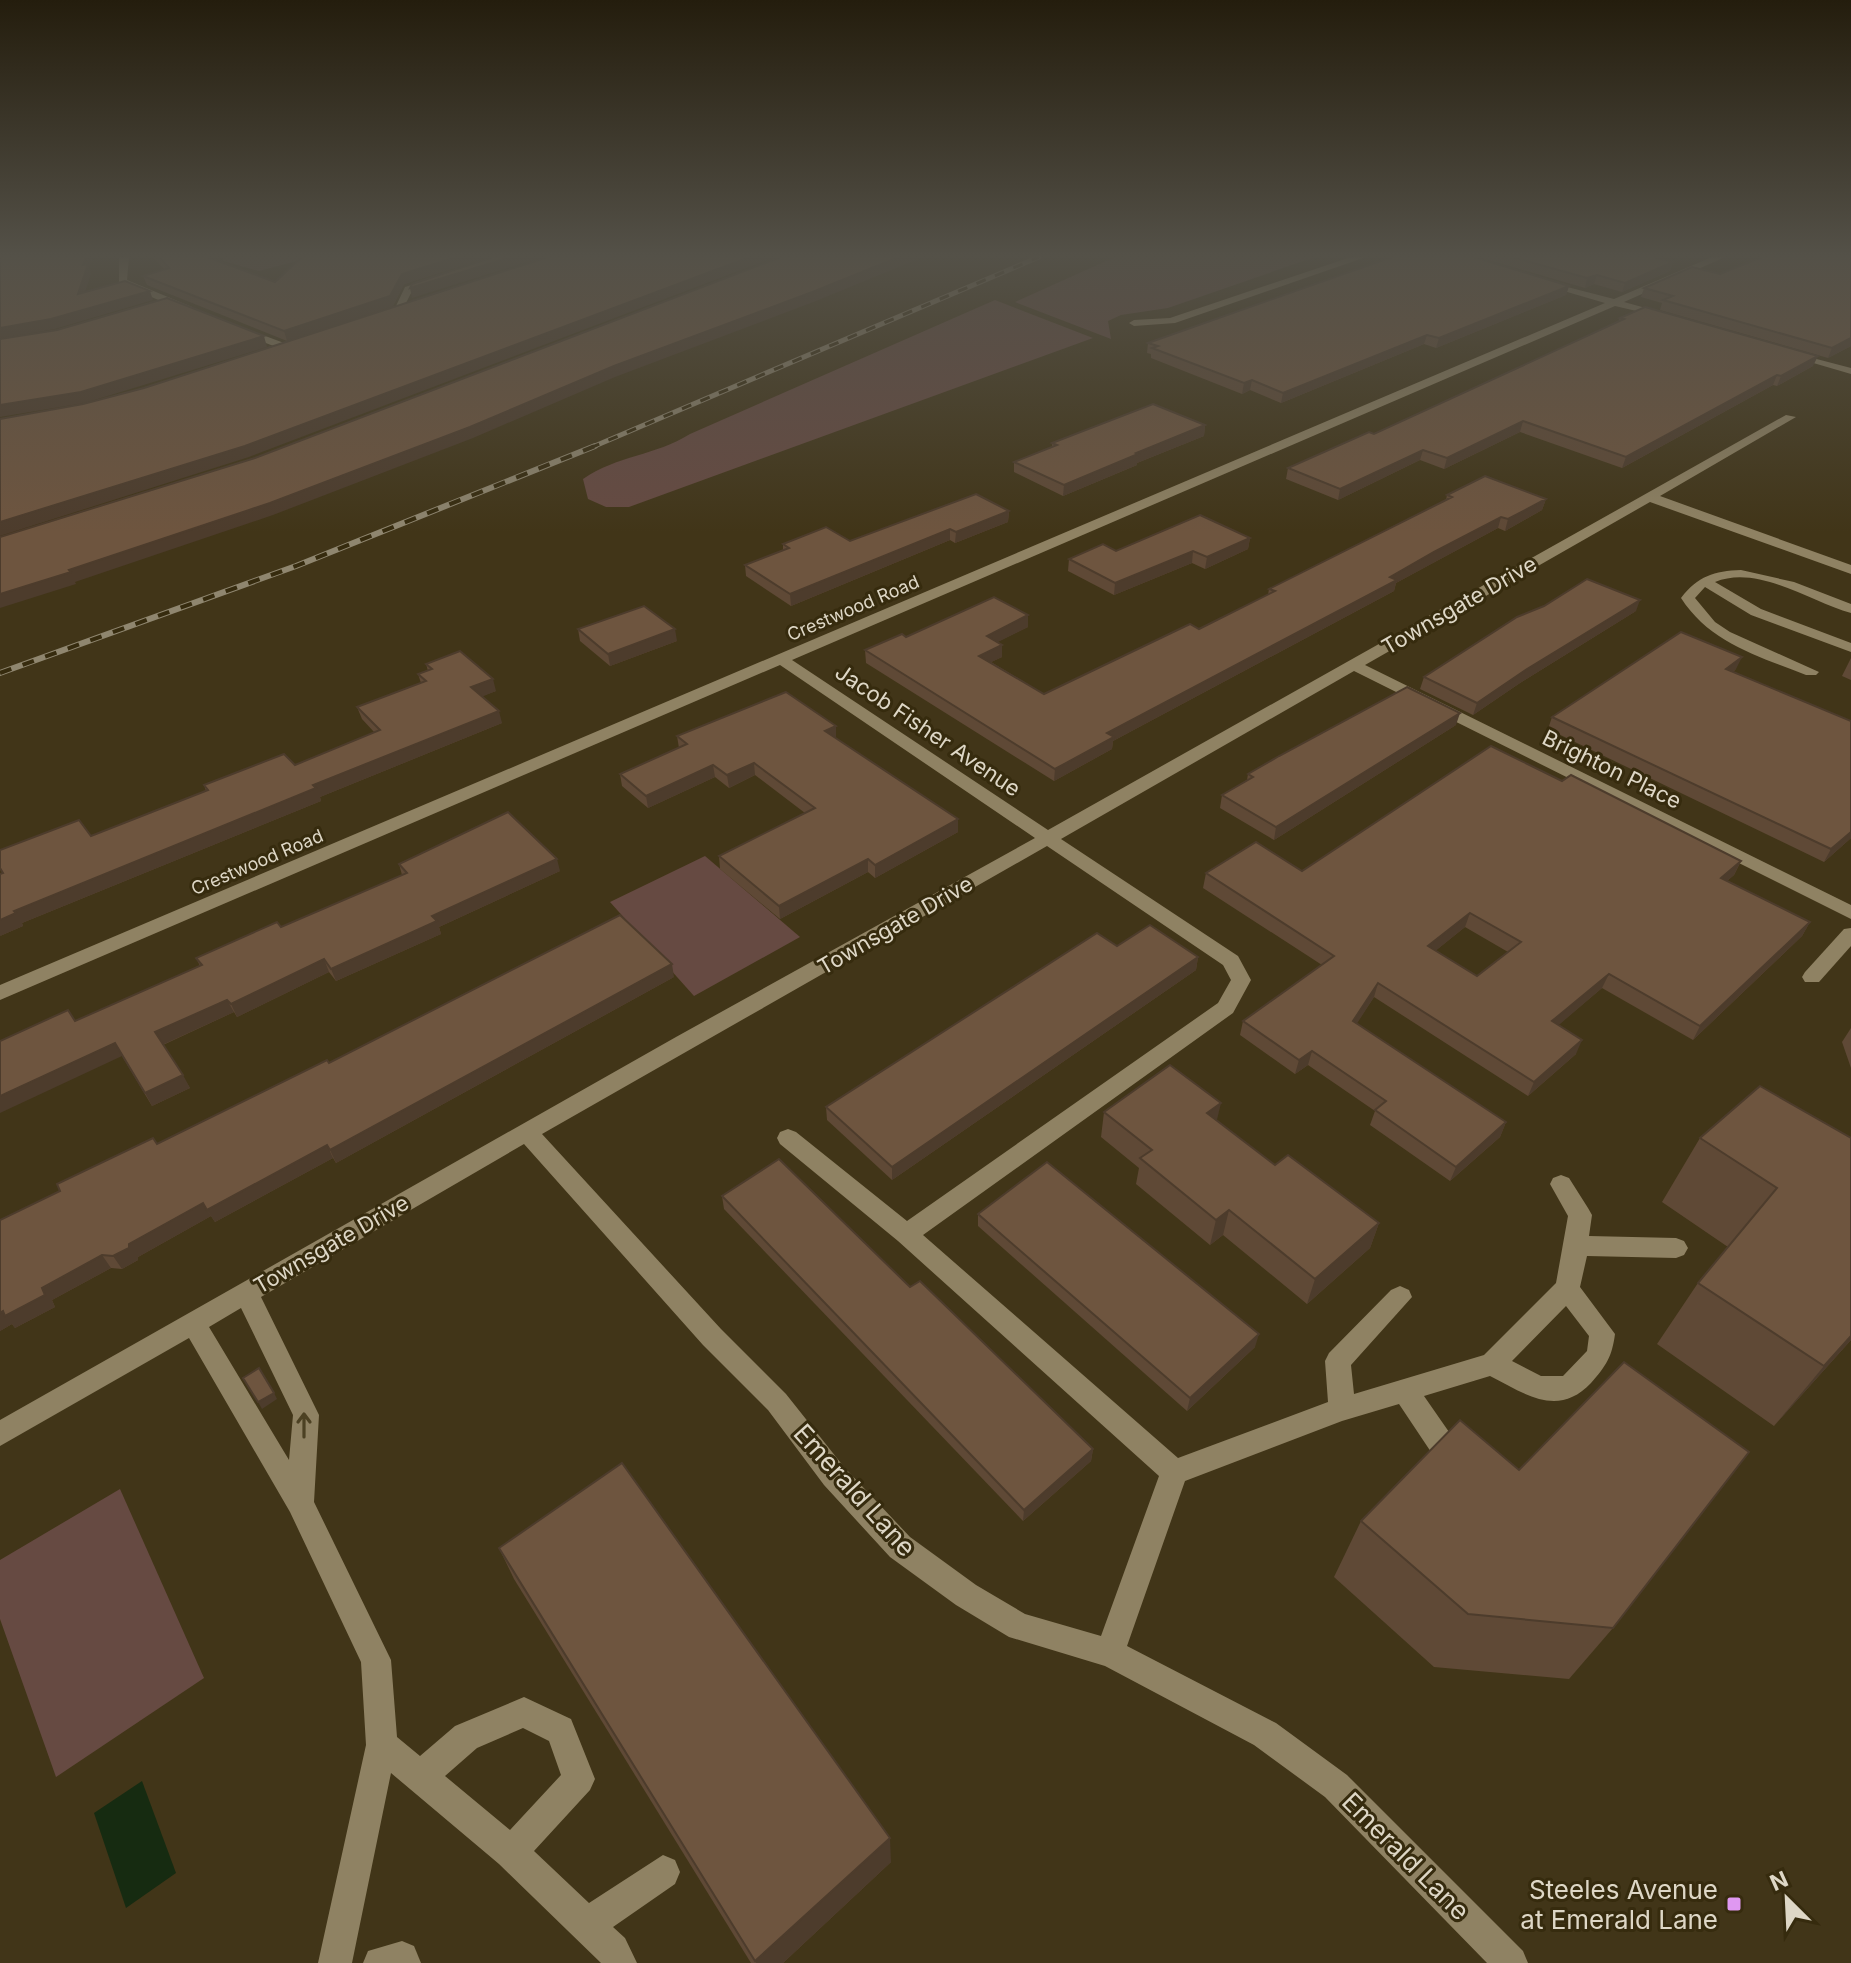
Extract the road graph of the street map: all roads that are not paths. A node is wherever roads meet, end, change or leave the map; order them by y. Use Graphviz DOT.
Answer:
graph roads {
  1 [pos="286,349"];
  2 [pos="1509,349"];
  3 [pos="1776,349"];
  4 [pos="264,356"];
  5 [pos="1851,371"];
  6 [pos="1790,417"];
  7 [pos="1649,497"];
  8 [pos="1851,570"];
  9 [pos="1705,581"];
  10 [pos="1851,609"];
  11 [pos="1850,648"];
  12 [pos="782,660"];
  13 [pos="1354,665"];
  14 [pos="1811,672"];
  15 [pos="1049,837"];
  16 [pos="1851,913"];
  17 [pos="1851,934"];
  18 [pos="1812,977"];
  19 [pos="0,993"];
  20 [pos="527,1132"];
  21 [pos="788,1138"];
  22 [pos="1561,1184"];
  23 [pos="906,1234"];
  24 [pos="1576,1246"];
  25 [pos="1676,1248"];
  26 [pos="1567,1289"];
  27 [pos="246,1292"];
  28 [pos="1400,1297"];
  29 [pos="194,1324"];
  30 [pos="1492,1364"];
  31 [pos="1405,1390"];
  32 [pos="1342,1409"];
  33 [pos="0,1434"];
  34 [pos="1460,1471"];
  35 [pos="1174,1472"];
  36 [pos="300,1503"];
  37 [pos="1110,1653"];
  38 [pos="382,1745"];
  39 [pos="420,1777"];
  40 [pos="511,1852"];
  41 [pos="663,1872"];
  42 [pos="587,1925"];
  43 [pos="335,1963"];
  44 [pos="380,1963"];
  45 [pos="404,1963"];
  46 [pos="620,1963"];
  47 [pos="1511,1963"];
  1 -- 4 [label="street"];
  2 -- 12 [label="street, Crestwood Road"];
  3 -- 5 [label="street"];
  6 -- 7 [label="street, Townsgate Drive"];
  7 -- 8 [label="street"];
  7 -- 13 [label="street, Townsgate Drive"];
  9 -- 10 [label="street"];
  9 -- 11 [label="street"];
  9 -- 14 [label="street"];
  12 -- 15 [label="street, Jacob Fisher Avenue"];
  12 -- 19 [label="street, Crestwood Road"];
  13 -- 15 [label="street, Townsgate Drive"];
  13 -- 16 [label="street, Brighton Place"];
  15 -- 20 [label="street, Townsgate Drive"];
  15 -- 23 [label="street, Jacob Fisher Avenue"];
  17 -- 18 [label="street"];
  20 -- 27 [label="street, Townsgate Drive"];
  20 -- 37 [label="street, Emerald Lane"];
  21 -- 23 [label="street"];
  22 -- 24 [label="street"];
  23 -- 35 [label="street"];
  24 -- 25 [label="street"];
  24 -- 26 [label="street"];
  26 -- 30 [label="street"];
  26 -- 30 [label="street"];
  27 -- 29 [label="street, Townsgate Drive"];
  36 -- 27 [label="street, one-way"];
  28 -- 32 [label="street"];
  29 -- 33 [label="street, Townsgate Drive"];
  29 -- 36 [label="street"];
  30 -- 31 [label="street"];
  31 -- 32 [label="street"];
  31 -- 34 [label="street"];
  32 -- 35 [label="street"];
  35 -- 37 [label="street"];
  36 -- 38 [label="street"];
  37 -- 47 [label="street, Emerald Lane"];
  38 -- 39 [label="street"];
  38 -- 43 [label="street"];
  39 -- 40 [label="street"];
  39 -- 40 [label="street"];
  40 -- 42 [label="street"];
  41 -- 42 [label="street"];
  42 -- 46 [label="street"];
  44 -- 45 [label="street"];
}
